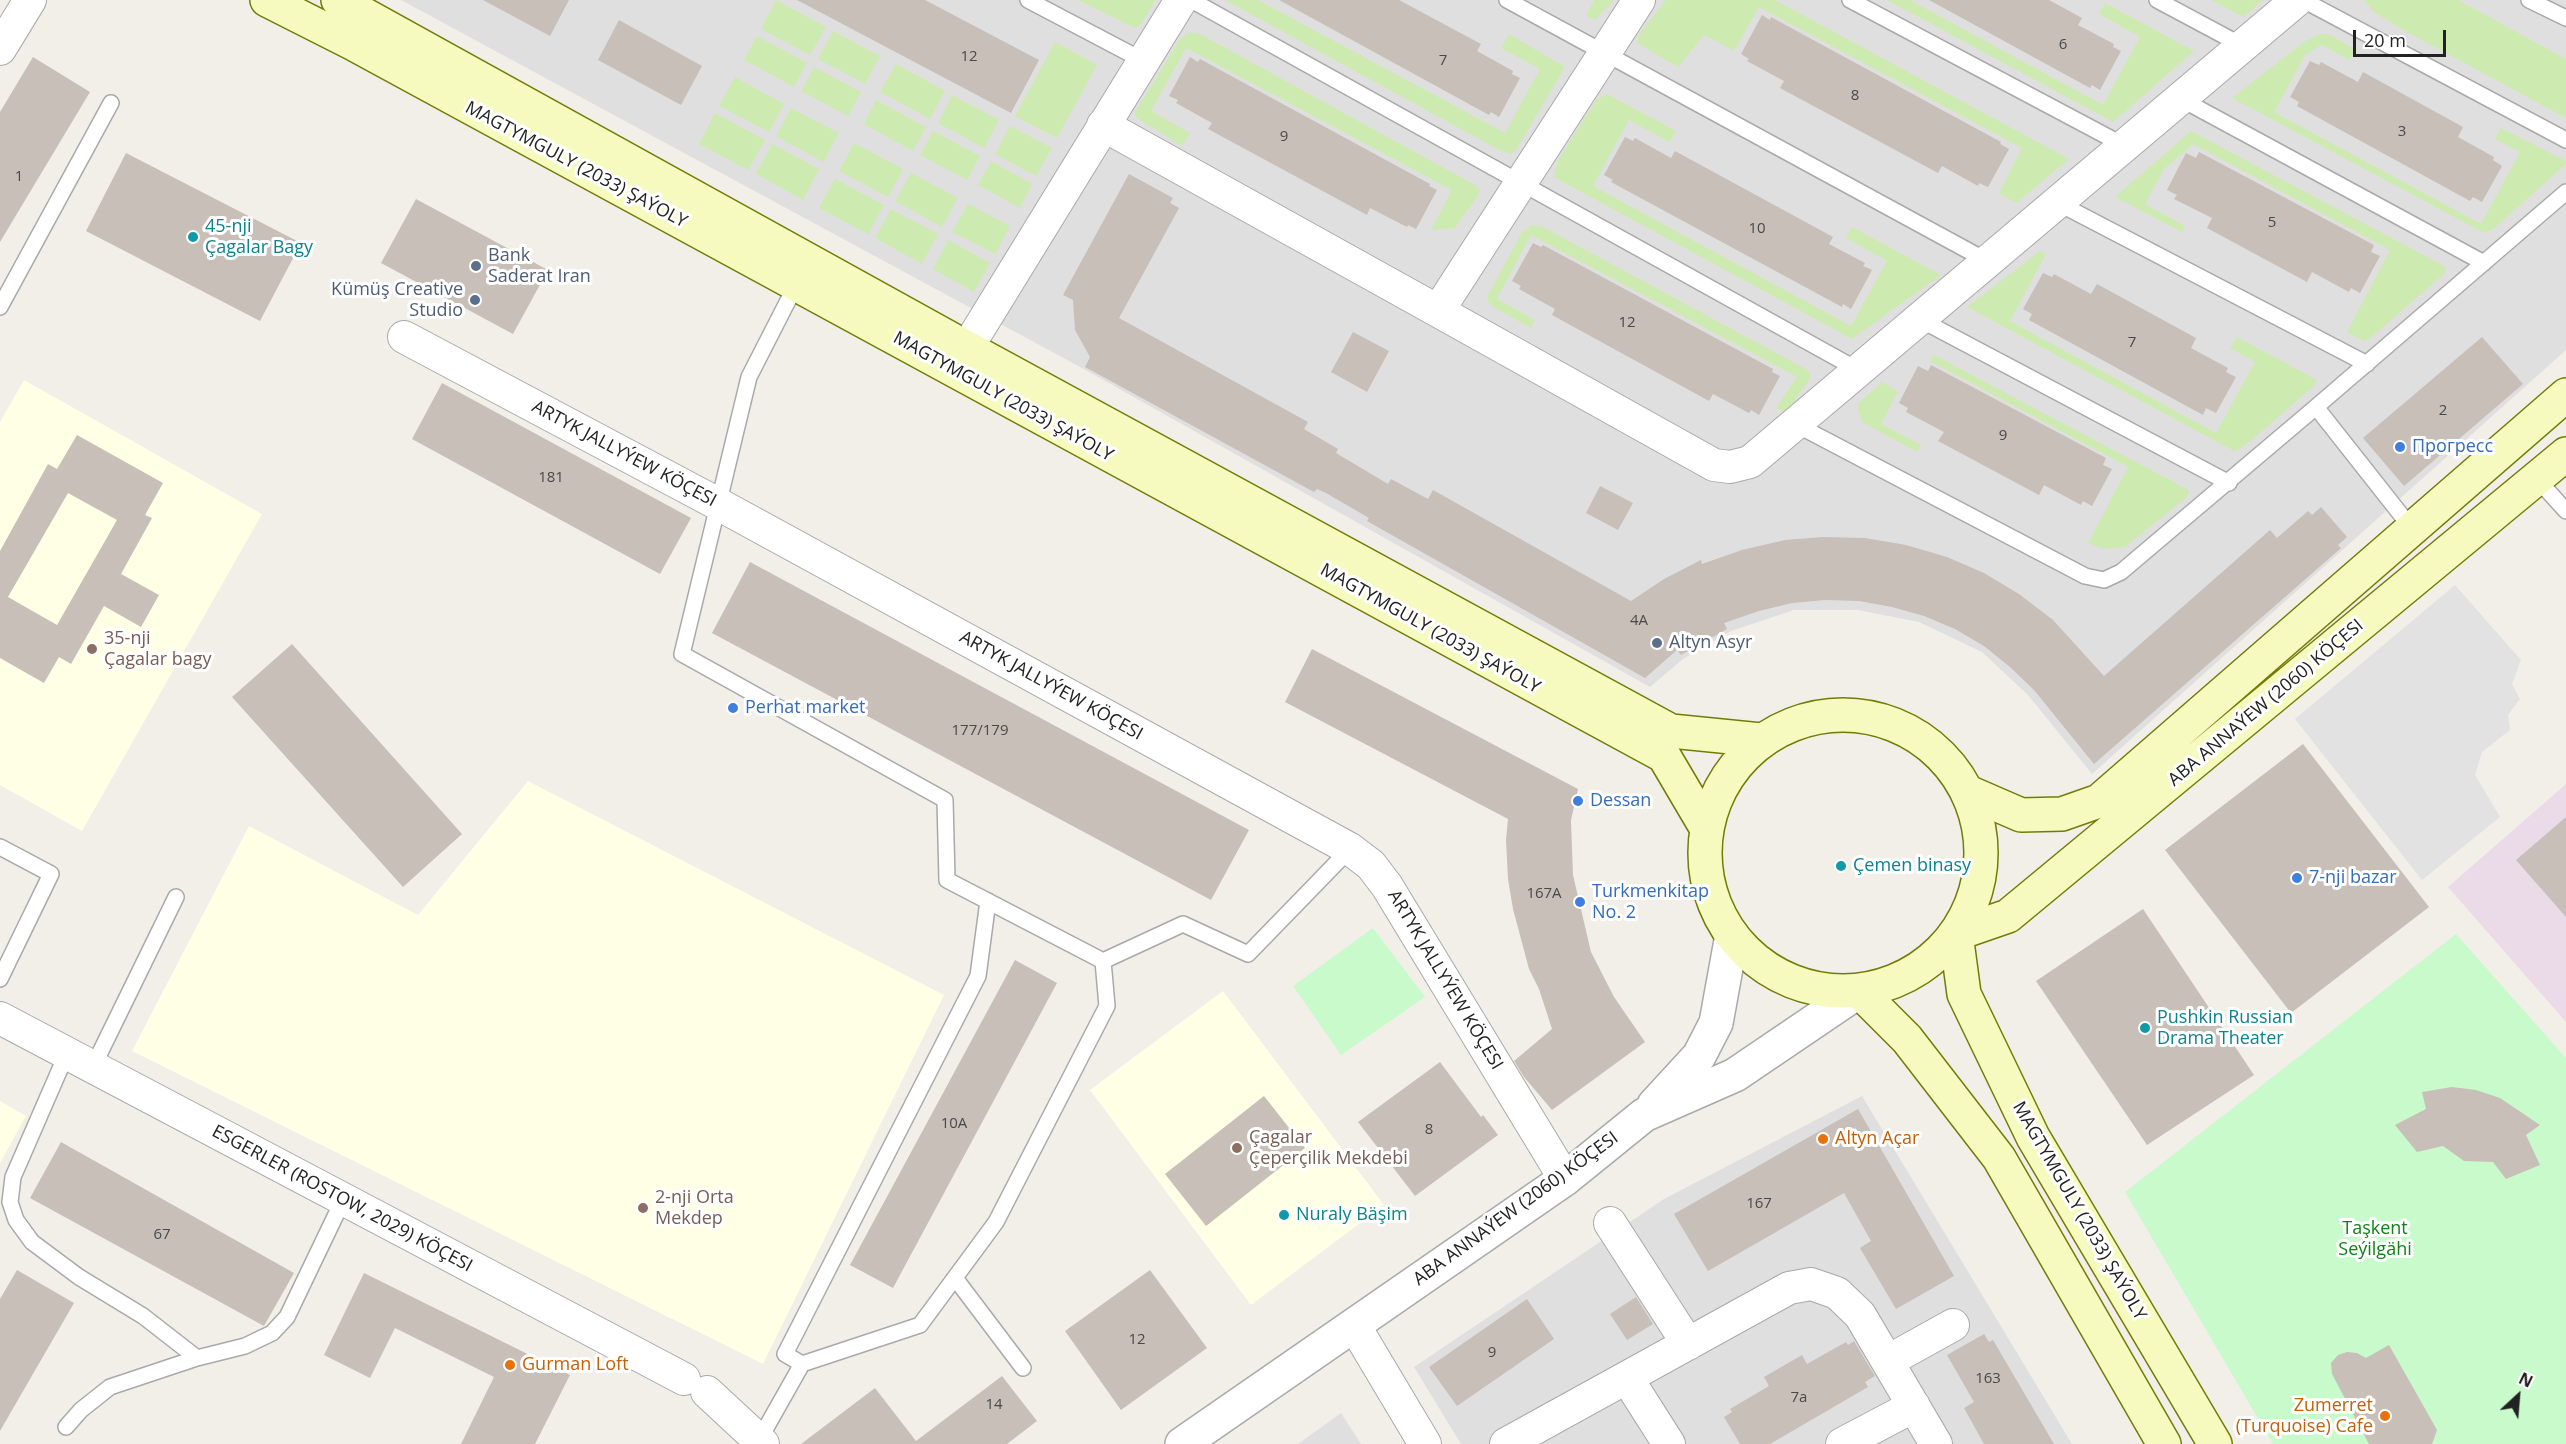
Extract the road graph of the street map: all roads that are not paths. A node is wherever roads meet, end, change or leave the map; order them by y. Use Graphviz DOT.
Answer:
graph roads {
  1 [pos="30,0"];
  2 [pos="267,0"];
  3 [pos="338,0"];
  4 [pos="1029,0"];
  5 [pos="1181,0"];
  6 [pos="1191,0"];
  7 [pos="1507,0"];
  8 [pos="1639,0"];
  9 [pos="1850,0"];
  10 [pos="2157,0"];
  11 [pos="2297,0"];
  12 [pos="2303,0"];
  13 [pos="2529,0"];
  14 [pos="2566,18"];
  15 [pos="2243,46"];
  16 [pos="0,49"];
  17 [pos="1603,52"];
  18 [pos="1142,60"];
  19 [pos="2181,99"];
  20 [pos="111,103"];
  21 [pos="1103,125"];
  22 [pos="2566,140"];
  23 [pos="2125,146"];
  24 [pos="1518,183"];
  25 [pos="2566,192"];
  26 [pos="2058,203"];
  27 [pos="1989,262"];
  28 [pos="2484,263"];
  29 [pos="796,285"];
  30 [pos="0,308"];
  31 [pos="1438,311"];
  32 [pos="1921,320"];
  33 [pos="404,336"];
  34 [pos="967,348"];
  35 [pos="2367,364"];
  36 [pos="1860,371"];
  37 [pos="2566,395"];
  38 [pos="2316,407"];
  39 [pos="1797,425"];
  40 [pos="2566,454"];
  41 [pos="2537,479"];
  42 [pos="2229,483"];
  43 [pos="720,505"];
  44 [pos="2566,511"];
  45 [pos="2413,530"];
  46 [pos="1761,741"];
  47 [pos="1968,792"];
  48 [pos="1707,829"];
  49 [pos="0,847"];
  50 [pos="1350,849"];
  51 [pos="177,897"];
  52 [pos="987,901"];
  53 [pos="1956,934"];
  54 [pos="1732,936"];
  55 [pos="1102,961"];
  56 [pos="0,979"];
  57 [pos="1859,991"];
  58 [pos="0,1018"];
  59 [pos="80,1060"];
  60 [pos="1644,1115"];
  61 [pos="1565,1179"];
  62 [pos="344,1200"];
  63 [pos="1610,1223"];
  64 [pos="955,1278"];
  65 [pos="1953,1324"];
  66 [pos="1354,1325"];
  67 [pos="1688,1344"];
  68 [pos="196,1358"];
  69 [pos="1887,1361"];
  70 [pos="802,1364"];
  71 [pos="1023,1368"];
  72 [pos="1627,1378"];
  73 [pos="1914,1406"];
  74 [pos="66,1427"];
  75 [pos="760,1443"];
  76 [pos="1182,1444"];
  77 [pos="1425,1444"];
  78 [pos="1506,1444"];
  79 [pos="1670,1444"];
  80 [pos="1842,1444"];
  81 [pos="1936,1444"];
  82 [pos="2164,1444"];
  83 [pos="2215,1444"];
  1 -- 16 [label="street"];
  2 -- 29 [label="main road, MAGTYMGULY (2033) ŞAÝOLY"];
  3 -- 34 [label="main road, MAGTYMGULY (2033) ŞAÝOLY"];
  4 -- 18 [label="lane"];
  5 -- 18 [label="street"];
  6 -- 24 [label="lane"];
  7 -- 17 [label="lane"];
  8 -- 17 [label="street"];
  9 -- 23 [label="lane"];
  10 -- 15 [label="lane"];
  11 -- 15 [label="street"];
  12 -- 22 [label="lane"];
  13 -- 14 [label="lane"];
  15 -- 19 [label="street"];
  17 -- 24 [label="street"];
  17 -- 27 [label="lane"];
  18 -- 21 [label="street"];
  19 -- 23 [label="street"];
  19 -- 28 [label="lane"];
  20 -- 30 [label="lane"];
  21 -- 31 [label="street"];
  21 -- 34 [label="street"];
  23 -- 26 [label="street"];
  24 -- 31 [label="street"];
  24 -- 36 [label="lane"];
  25 -- 28 [label="lane"];
  26 -- 27 [label="street"];
  26 -- 35 [label="lane"];
  27 -- 32 [label="street"];
  28 -- 35 [label="lane"];
  29 -- 43 [label="lane"];
  29 -- 48 [label="main road, MAGTYMGULY (2033) ŞAÝOLY"];
  31 -- 39 [label="street"];
  32 -- 36 [label="street"];
  32 -- 42 [label="lane"];
  33 -- 43 [label="street, ARTYK JALLYÝEW KÖÇESI"];
  34 -- 46 [label="main road, MAGTYMGULY (2033) ŞAÝOLY"];
  35 -- 38 [label="lane"];
  36 -- 39 [label="street"];
  37 -- 45 [label="main road, ABA ANNAÝEW (2060) KÖÇESI"];
  38 -- 42 [label="lane"];
  38 -- 45 [label="lane"];
  39 -- 42 [label="lane"];
  40 -- 41 [label="main road, ABA ANNAÝEW (2060) KÖÇESI"];
  41 -- 44 [label="lane"];
  41 -- 53 [label="main road, ABA ANNAÝEW (2060) KÖÇESI"];
  43 -- 50 [label="street, ARTYK JALLYÝEW KÖÇESI"];
  43 -- 52 [label="lane"];
  45 -- 47 [label="main road, ABA ANNAÝEW (2060) KÖÇESI"];
  46 -- 47 [label="main road"];
  46 -- 48 [label="main road"];
  47 -- 53 [label="main road"];
  48 -- 54 [label="main road"];
  49 -- 56 [label="lane"];
  50 -- 55 [label="lane"];
  50 -- 61 [label="street, ARTYK JALLYÝEW KÖÇESI"];
  51 -- 59 [label="lane"];
  52 -- 55 [label="lane"];
  52 -- 70 [label="lane"];
  53 -- 57 [label="main road"];
  53 -- 83 [label="main road, MAGTYMGULY (2033) ŞAÝOLY"];
  54 -- 57 [label="main road"];
  54 -- 60 [label="street"];
  55 -- 64 [label="lane"];
  57 -- 60 [label="street, ABA ANNAÝEW (2060) KÖÇESI"];
  57 -- 82 [label="main road"];
  58 -- 59 [label="street, ESGERLER (ROSTOW, 2029) KÖÇESI"];
  59 -- 62 [label="street, ESGERLER (ROSTOW, 2029) KÖÇESI"];
  59 -- 68 [label="lane"];
  60 -- 61 [label="street, ABA ANNAÝEW (2060) KÖÇESI"];
  61 -- 66 [label="street, ABA ANNAÝEW (2060) KÖÇESI"];
  62 -- 68 [label="lane"];
  62 -- 75 [label="street, ESGERLER (ROSTOW, 2029) KÖÇESI"];
  63 -- 67 [label="street"];
  64 -- 70 [label="lane"];
  64 -- 71 [label="lane"];
  65 -- 69 [label="street"];
  66 -- 76 [label="street, ABA ANNAÝEW (2060) KÖÇESI"];
  66 -- 77 [label="street"];
  67 -- 69 [label="street"];
  67 -- 72 [label="street"];
  68 -- 74 [label="lane"];
  69 -- 73 [label="street"];
  70 -- 75 [label="lane"];
  72 -- 78 [label="street"];
  72 -- 79 [label="street"];
  73 -- 80 [label="street"];
  73 -- 81 [label="street"];
}
